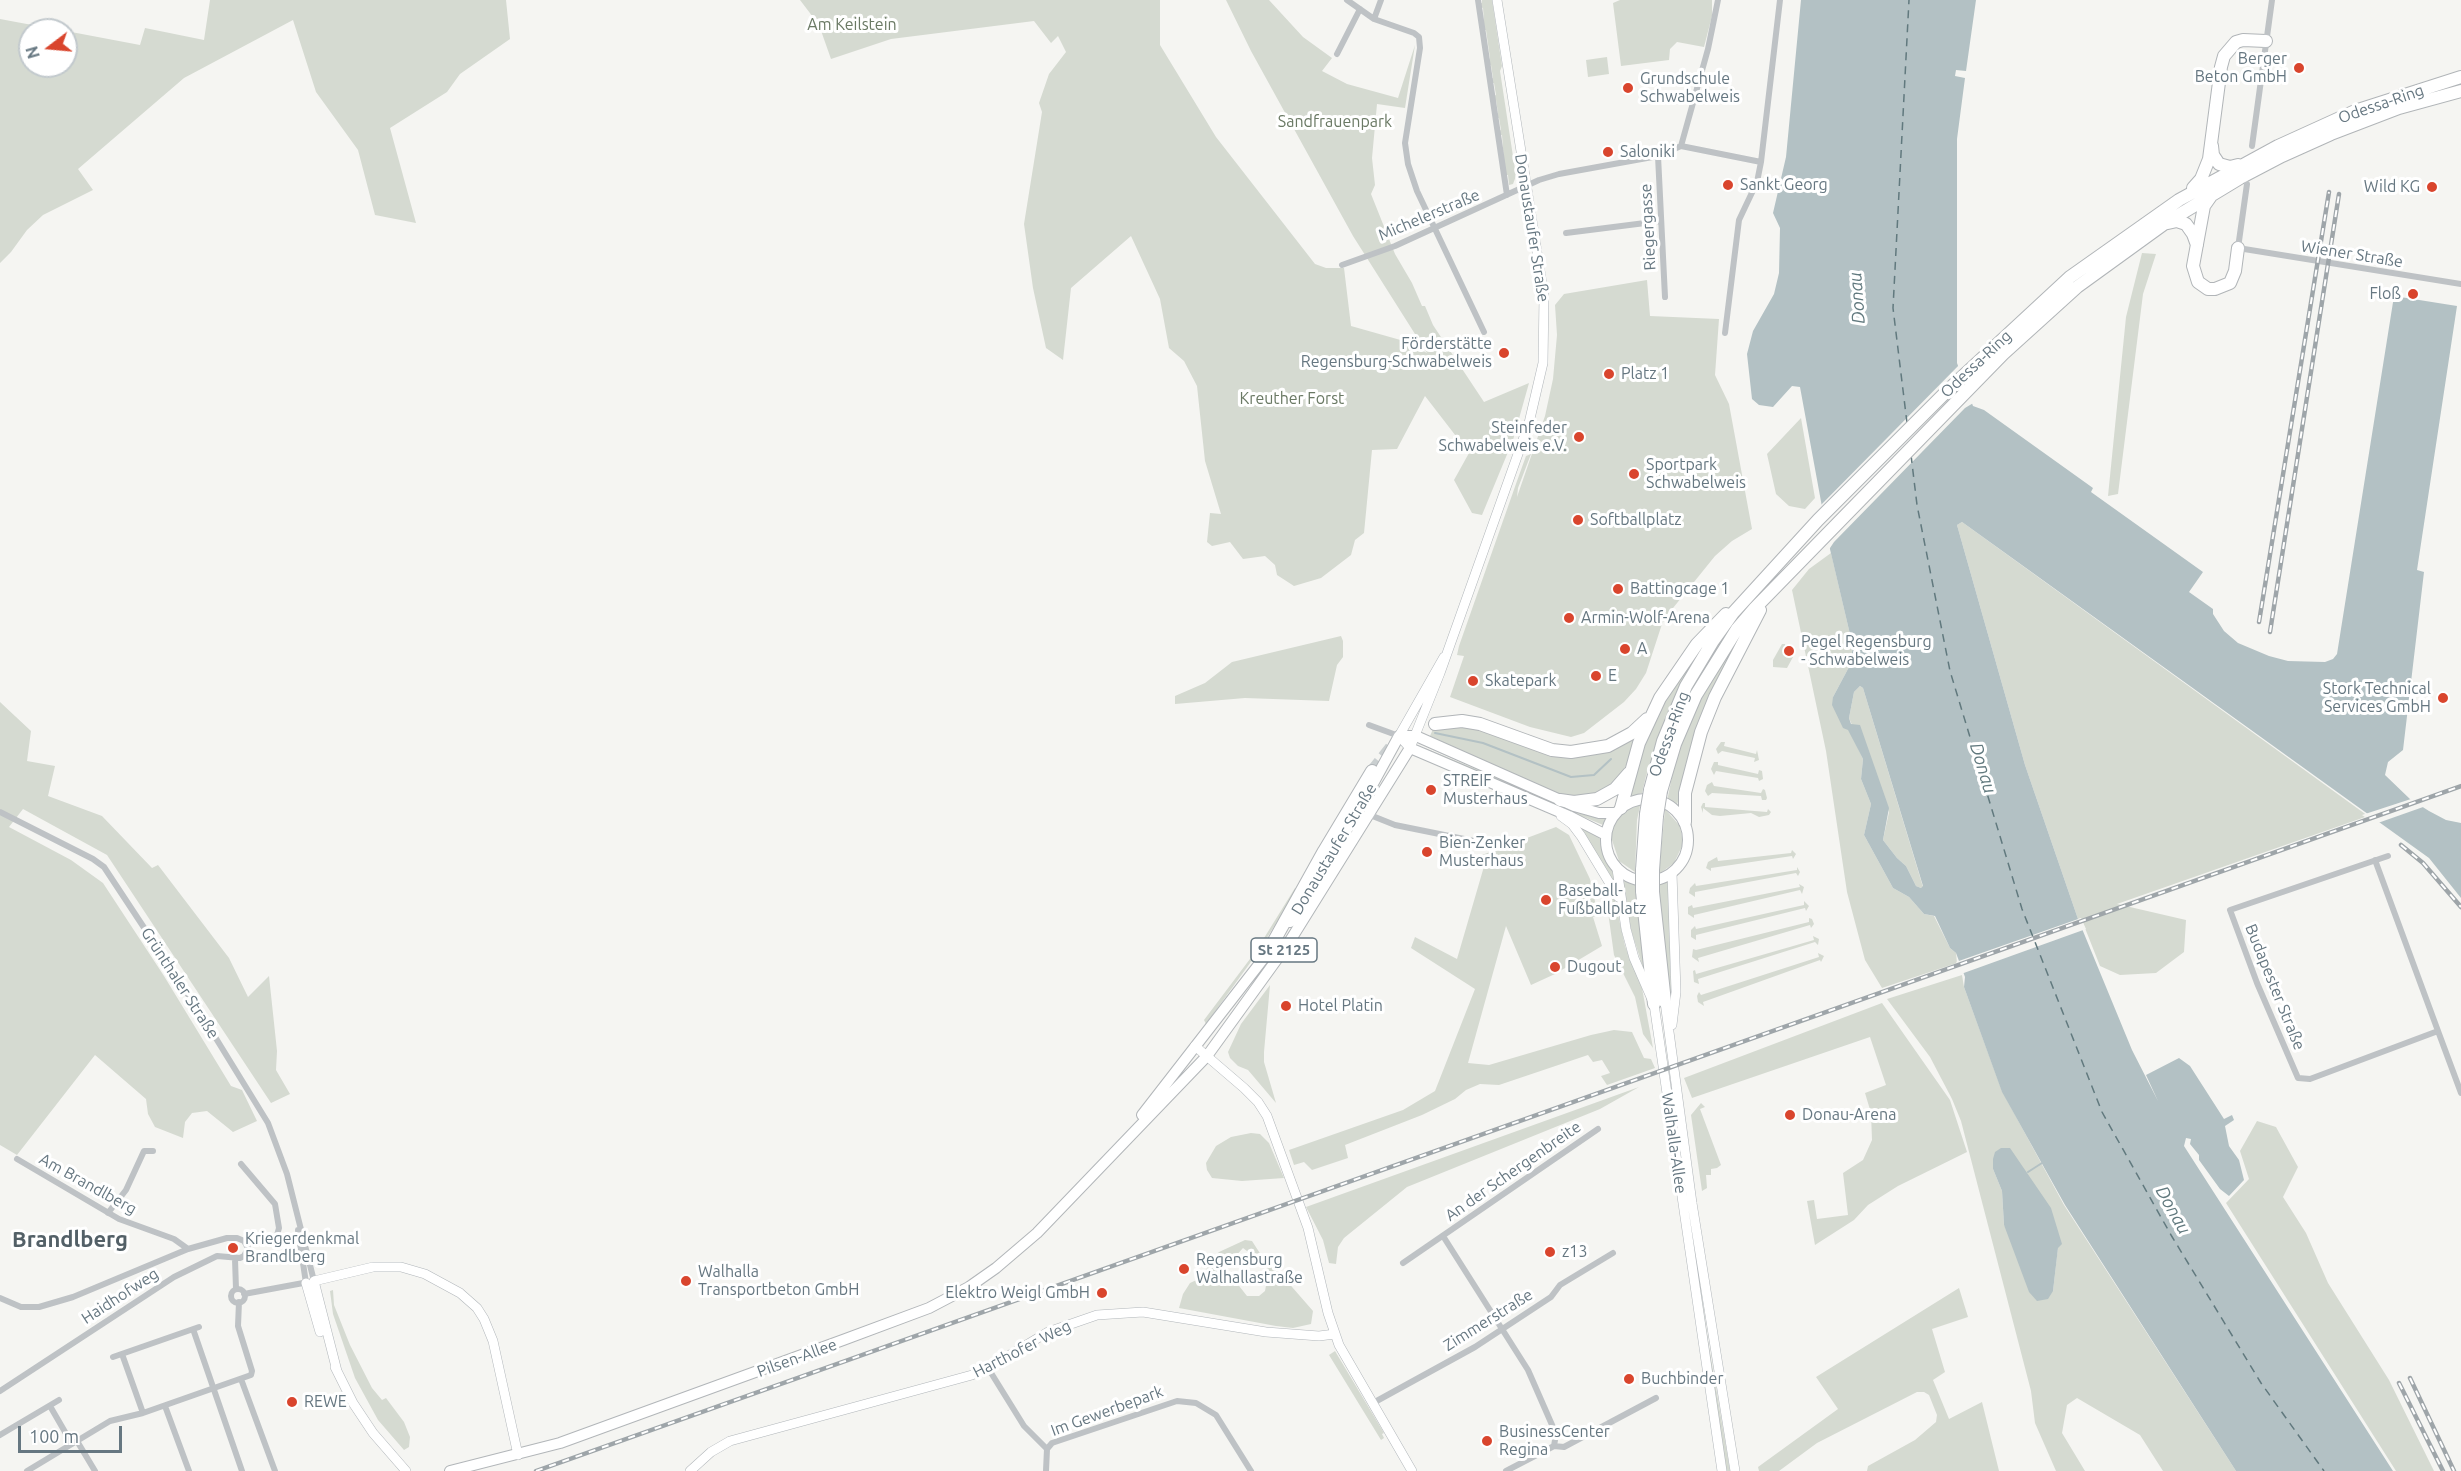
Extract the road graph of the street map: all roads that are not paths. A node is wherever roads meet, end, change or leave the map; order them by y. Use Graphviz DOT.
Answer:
graph roads {
  1 [pos="1347,0"];
  2 [pos="1381,0"];
  3 [pos="1478,0"];
  4 [pos="1497,0"];
  5 [pos="1718,0"];
  6 [pos="1780,0"];
  7 [pos="2272,0"];
  8 [pos="1360,9"];
  9 [pos="1374,20"];
  10 [pos="2266,40"];
  11 [pos="1337,54"];
  12 [pos="2461,77"];
  13 [pos="2452,89"];
  14 [pos="2329,128"];
  15 [pos="2212,141"];
  16 [pos="1681,146"];
  17 [pos="2252,146"];
  18 [pos="1658,156"];
  19 [pos="1761,162"];
  20 [pos="2242,164"];
  21 [pos="2247,184"];
  22 [pos="1526,187"];
  23 [pos="1507,195"];
  24 [pos="2212,195"];
  25 [pos="2179,200"];
  26 [pos="1660,221"];
  27 [pos="2172,221"];
  28 [pos="1436,228"];
  29 [pos="1566,233"];
  30 [pos="2197,246"];
  31 [pos="2238,248"];
  32 [pos="1342,265"];
  33 [pos="2461,284"];
  34 [pos="1665,297"];
  35 [pos="1484,332"];
  36 [pos="1725,333"];
  37 [pos="1748,596"];
  38 [pos="1765,598"];
  39 [pos="1444,657"];
  40 [pos="1652,714"];
  41 [pos="1435,724"];
  42 [pos="1370,725"];
  43 [pos="1399,736"];
  44 [pos="1416,736"];
  45 [pos="1410,748"];
  46 [pos="1372,771"];
  47 [pos="1629,772"];
  48 [pos="1656,791"];
  49 [pos="1555,805"];
  50 [pos="1618,810"];
  51 [pos="0,812"];
  52 [pos="1370,815"];
  53 [pos="1651,815"];
  54 [pos="1685,822"];
  55 [pos="1606,835"];
  56 [pos="1479,842"];
  57 [pos="2388,855"];
  58 [pos="2375,860"];
  59 [pos="1617,869"];
  60 [pos="1672,873"];
  61 [pos="1621,903"];
  62 [pos="1269,950"];
  63 [pos="1241,989"];
  64 [pos="1252,996"];
  65 [pos="1660,1003"];
  66 [pos="2438,1031"];
  67 [pos="1670,1039"];
  68 [pos="1196,1046"];
  69 [pos="1207,1056"];
  70 [pos="2461,1093"];
  71 [pos="1598,1129"];
  72 [pos="153,1150"];
  73 [pos="17,1159"];
  74 [pos="242,1164"];
  75 [pos="1100,1167"];
  76 [pos="108,1213"];
  77 [pos="1443,1236"];
  78 [pos="246,1244"];
  79 [pos="188,1249"];
  80 [pos="1613,1253"];
  81 [pos="235,1259"];
  82 [pos="1403,1263"];
  83 [pos="310,1282"];
  84 [pos="236,1289"];
  85 [pos="244,1294"];
  86 [pos="0,1298"];
  87 [pos="238,1302"];
  88 [pos="1502,1329"];
  89 [pos="1335,1334"];
  90 [pos="122,1354"];
  91 [pos="113,1357"];
  92 [pos="988,1368"];
  93 [pos="241,1379"];
  94 [pos="213,1389"];
  95 [pos="0,1390"];
  96 [pos="1656,1398"];
  97 [pos="59,1400"];
  98 [pos="1373,1403"];
  99 [pos="50,1406"];
  100 [pos="165,1406"];
  101 [pos="143,1413"];
  102 [pos="0,1435"];
  103 [pos="74,1443"];
  104 [pos="1554,1446"];
  105 [pos="1047,1449"];
  106 [pos="518,1455"];
  107 [pos="405,1470"];
  108 [pos="27,1471"];
  109 [pos="94,1471"];
  110 [pos="189,1471"];
  111 [pos="242,1471"];
  112 [pos="275,1471"];
  113 [pos="450,1471"];
  114 [pos="690,1471"];
  115 [pos="1046,1471"];
  116 [pos="1251,1471"];
  117 [pos="1412,1471"];
  118 [pos="1506,1471"];
  119 [pos="1722,1471"];
  120 [pos="1735,1471"];
  1 -- 8 [label="street"];
  2 -- 9 [label="street"];
  3 -- 23 [label="street, Donaustaufer Straße"];
  4 -- 22 [label="main road, Donaustaufer Straße / St 2125"];
  5 -- 16 [label="street"];
  6 -- 19 [label="street"];
  7 -- 10 [label="street"];
  8 -- 9 [label="street"];
  8 -- 11 [label="street"];
  9 -- 28 [label="street"];
  10 -- 15 [label="highway"];
  10 -- 17 [label="street"];
  12 -- 13 [label="highway, Odessa-Ring"];
  13 -- 14 [label="highway, Odessa-Ring"];
  14 -- 20 [label="highway, Odessa-Ring"];
  14 -- 24 [label="highway, Odessa-Ring"];
  15 -- 20 [label="highway"];
  15 -- 25 [label="highway"];
  16 -- 18 [label="street, Michelerstraße"];
  16 -- 19 [label="street"];
  18 -- 22 [label="street, Michelerstraße"];
  18 -- 26 [label="street, Riegergasse"];
  19 -- 36 [label="street"];
  20 -- 25 [label="highway, Odessa-Ring"];
  21 -- 31 [label="street"];
  22 -- 23 [label="street, Michelerstraße"];
  22 -- 39 [label="main road, Donaustaufer Straße / St 2125"];
  23 -- 28 [label="street, Michelerstraße"];
  24 -- 27 [label="highway, Odessa-Ring"];
  24 -- 30 [label="highway"];
  25 -- 37 [label="highway, Odessa-Ring"];
  26 -- 29 [label="street"];
  26 -- 34 [label="street, Riegergasse"];
  27 -- 30 [label="highway"];
  27 -- 38 [label="highway, Odessa-Ring"];
  28 -- 32 [label="street, Michelerstraße"];
  28 -- 35 [label="street"];
  30 -- 31 [label="highway"];
  31 -- 33 [label="street, Wiener Straße"];
  37 -- 40 [label="highway"];
  37 -- 48 [label="highway, Odessa-Ring"];
  38 -- 48 [label="highway, Odessa-Ring"];
  38 -- 54 [label="highway"];
  39 -- 43 [label="main road, Donaustaufer Straße / St 2125"];
  39 -- 44 [label="main road, Donaustaufer Straße / St 2125"];
  40 -- 41 [label="highway"];
  40 -- 47 [label="highway"];
  42 -- 43 [label="street"];
  43 -- 44 [label="main road"];
  43 -- 45 [label="main road"];
  43 -- 62 [label="main road, Donaustaufer Straße / St 2125"];
  44 -- 45 [label="main road, Donaustaufer Straße / St 2125"];
  44 -- 49 [label="main road"];
  45 -- 49 [label="main road"];
  45 -- 52 [label="main road, Donaustaufer Straße / St 2125"];
  46 -- 62 [label="highway"];
  47 -- 49 [label="highway"];
  47 -- 50 [label="highway"];
  48 -- 53 [label="highway, Odessa-Ring, bridge"];
  49 -- 50 [label="main road"];
  49 -- 55 [label="main road"];
  49 -- 61 [label="main road"];
  50 -- 54 [label="main road"];
  50 -- 55 [label="main road"];
  51 -- 83 [label="street, Grünthaler Straße"];
  52 -- 56 [label="street, Donaustaufer Straße"];
  52 -- 64 [label="main road, Donaustaufer Straße / St 2125"];
  53 -- 65 [label="highway, Walhalla-Allee, bridge"];
  54 -- 60 [label="main road"];
  55 -- 59 [label="main road"];
  57 -- 58 [label="street, Budapester Straße"];
  58 -- 66 [label="street"];
  58 -- 66 [label="street, Budapester Straße"];
  59 -- 60 [label="main road"];
  59 -- 61 [label="main road"];
  60 -- 67 [label="main road"];
  61 -- 65 [label="main road"];
  62 -- 63 [label="main road, Donaustaufer Straße"];
  63 -- 64 [label="main road"];
  63 -- 68 [label="main road, Donaustaufer Straße"];
  64 -- 69 [label="main road, Donaustaufer Straße / St 2125"];
  65 -- 67 [label="main road, Walhalla-Allee"];
  65 -- 119 [label="main road, Walhalla-Allee"];
  66 -- 70 [label="street"];
  67 -- 120 [label="main road, Walhalla-Allee"];
  68 -- 69 [label="main road"];
  68 -- 75 [label="main road, Pilsen-Allee"];
  69 -- 75 [label="main road, Pilsen-Allee"];
  69 -- 89 [label="main road"];
  71 -- 77 [label="street, An der Schergenbreite"];
  72 -- 76 [label="street"];
  73 -- 76 [label="street, Am Brandlberg"];
  74 -- 78 [label="street"];
  75 -- 106 [label="main road, Pilsen-Allee"];
  76 -- 79 [label="street, Am Brandlberg"];
  77 -- 82 [label="street, An der Schergenbreite"];
  77 -- 88 [label="street, An der Schergenbreite"];
  78 -- 79 [label="street"];
  78 -- 81 [label="street"];
  79 -- 86 [label="street"];
  80 -- 88 [label="street, Zimmerstraße"];
  81 -- 84 [label="street"];
  81 -- 95 [label="street, Haidhofweg"];
  83 -- 85 [label="street"];
  83 -- 106 [label="main road"];
  83 -- 107 [label="main road, Grünthaler Straße"];
  84 -- 85 [label="street"];
  84 -- 87 [label="street"];
  85 -- 87 [label="street"];
  87 -- 93 [label="street"];
  88 -- 98 [label="street, Zimmerstraße"];
  88 -- 104 [label="street, An der Schergenbreite"];
  89 -- 92 [label="main road, Harthofer Weg"];
  89 -- 98 [label="main road"];
  90 -- 91 [label="street"];
  90 -- 94 [label="street"];
  90 -- 101 [label="street"];
  92 -- 105 [label="street, Im Gewerbepark"];
  92 -- 114 [label="main road, Harthofer Weg"];
  93 -- 94 [label="street"];
  93 -- 112 [label="street"];
  94 -- 100 [label="street"];
  94 -- 111 [label="street"];
  96 -- 104 [label="street"];
  97 -- 99 [label="street"];
  98 -- 117 [label="main road"];
  99 -- 102 [label="street"];
  99 -- 103 [label="street"];
  100 -- 101 [label="street"];
  100 -- 110 [label="street"];
  101 -- 103 [label="street"];
  103 -- 108 [label="street"];
  103 -- 109 [label="street"];
  104 -- 118 [label="street"];
  105 -- 115 [label="street, Im Gewerbepark"];
  105 -- 116 [label="street, Im Gewerbepark"];
  106 -- 113 [label="main road, Pilsen-Allee"];
}
